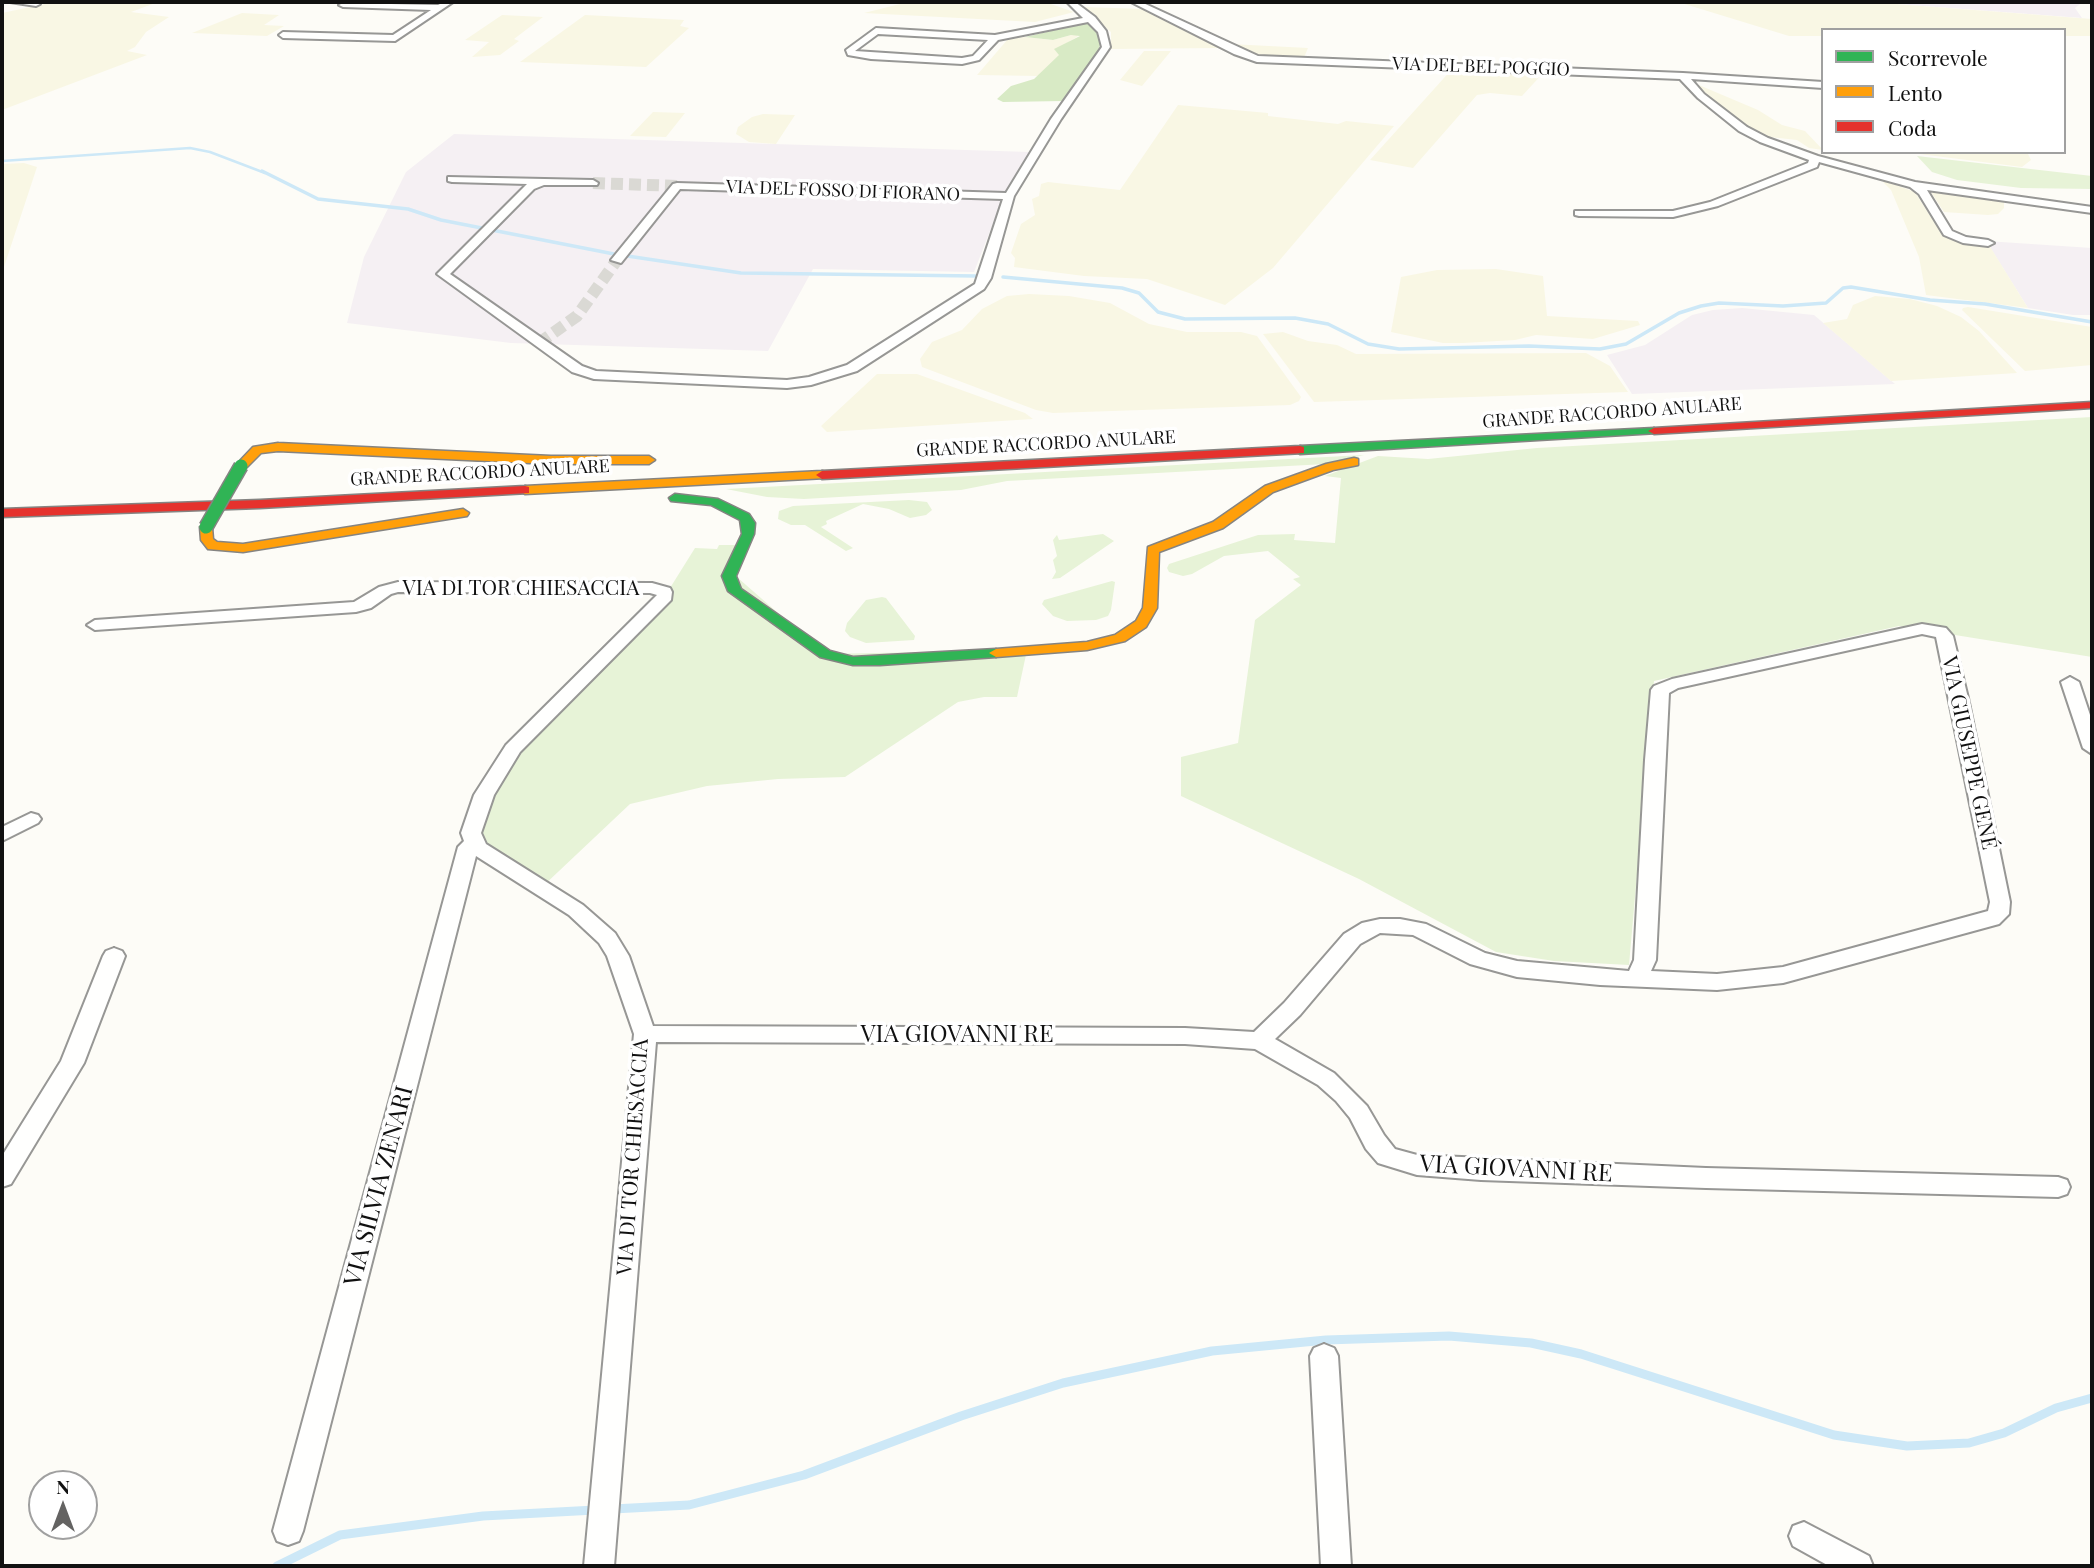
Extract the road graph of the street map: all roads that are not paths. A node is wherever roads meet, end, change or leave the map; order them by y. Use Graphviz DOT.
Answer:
graph roads {
  1 [pos="14,2"];
  2 [pos="449,2"];
  3 [pos="1071,2"];
  4 [pos="1135,2"];
  5 [pos="36,5"];
  6 [pos="343,5"];
  7 [pos="441,8"];
  8 [pos="1092,19"];
  9 [pos="283,34"];
  10 [pos="995,38"];
  11 [pos="1683,76"];
  12 [pos="1821,85"];
  13 [pos="1814,159"];
  14 [pos="452,179"];
  15 [pos="540,183"];
  16 [pos="593,183"];
  17 [pos="1914,185"];
  18 [pos="1009,196"];
  19 [pos="2092,210"];
  20 [pos="1579,213"];
  21 [pos="1988,243"];
  22 [pos="617,260"];
  23 [pos="2092,390"];
  24 [pos="2092,405"];
  25 [pos="1698,412"];
  26 [pos="1532,438"];
  27 [pos="880,456"];
  28 [pos="853,457"];
  29 [pos="825,458"];
  30 [pos="660,460"];
  31 [pos="2,498"];
  32 [pos="506,507"];
  33 [pos="480,511"];
  34 [pos="2,513"];
  35 [pos="95,625"];
  36 [pos="2070,682"];
  37 [pos="2092,748"];
  38 [pos="31,819"];
  39 [pos="2,835"];
  40 [pos="473,844"];
  41 [pos="114,956"];
  42 [pos="1637,978"];
  43 [pos="645,1034"];
  44 [pos="1259,1041"];
  45 [pos="2,1177"];
  46 [pos="2058,1187"];
  47 [pos="1324,1356"];
  48 [pos="606,1492"];
  49 [pos="288,1531"];
  50 [pos="1804,1536"];
  51 [pos="600,1554"];
  52 [pos="1336,1566"];
  53 [pos="1858,1566"];
  1 -- 5 [label="street"];
  2 -- 7 [label="street"];
  3 -- 8 [label="street"];
  4 -- 11 [label="street, VIA DEL BEL POGGIO"];
  6 -- 7 [label="street"];
  7 -- 9 [label="street"];
  8 -- 10 [label="street"];
  8 -- 18 [label="street"];
  10 -- 10 [label="street"];
  11 -- 12 [label="street"];
  11 -- 13 [label="street"];
  13 -- 17 [label="street"];
  13 -- 20 [label="street"];
  14 -- 15 [label="street"];
  15 -- 16 [label="street"];
  15 -- 18 [label="street"];
  17 -- 19 [label="street"];
  17 -- 21 [label="street"];
  18 -- 22 [label="street, VIA DEL FOSSO DI FIORANO"];
  23 -- 25 [label="highway, GRANDE RACCORDO ANULARE"];
  24 -- 26 [label="highway, GRANDE RACCORDO ANULARE"];
  26 -- 32 [label="highway"];
  26 -- 34 [label="highway, GRANDE RACCORDO ANULARE"];
  27 -- 28 [label="highway"];
  29 -- 31 [label="highway, GRANDE RACCORDO ANULARE"];
  30 -- 33 [label="highway, bridge"];
  35 -- 40 [label="street, VIA DI TOR CHIESACCIA"];
  36 -- 37 [label="street"];
  38 -- 39 [label="street"];
  40 -- 43 [label="street, VIA DI TOR CHIESACCIA"];
  40 -- 49 [label="street, VIA SILVIA ZENARI"];
  41 -- 45 [label="street"];
  42 -- 42 [label="street, VIA GIUSEPPE GENÉ"];
  42 -- 44 [label="street, VIA GIUSEPPE GENÉ"];
  43 -- 44 [label="street, VIA GIOVANNI RE"];
  43 -- 48 [label="street, VIA DI TOR CHIESACCIA"];
  44 -- 46 [label="street, VIA GIOVANNI RE"];
  47 -- 52 [label="street"];
  48 -- 51 [label="street, VIA DI TOR CHIESACCIA"];
  50 -- 53 [label="street"];
}
